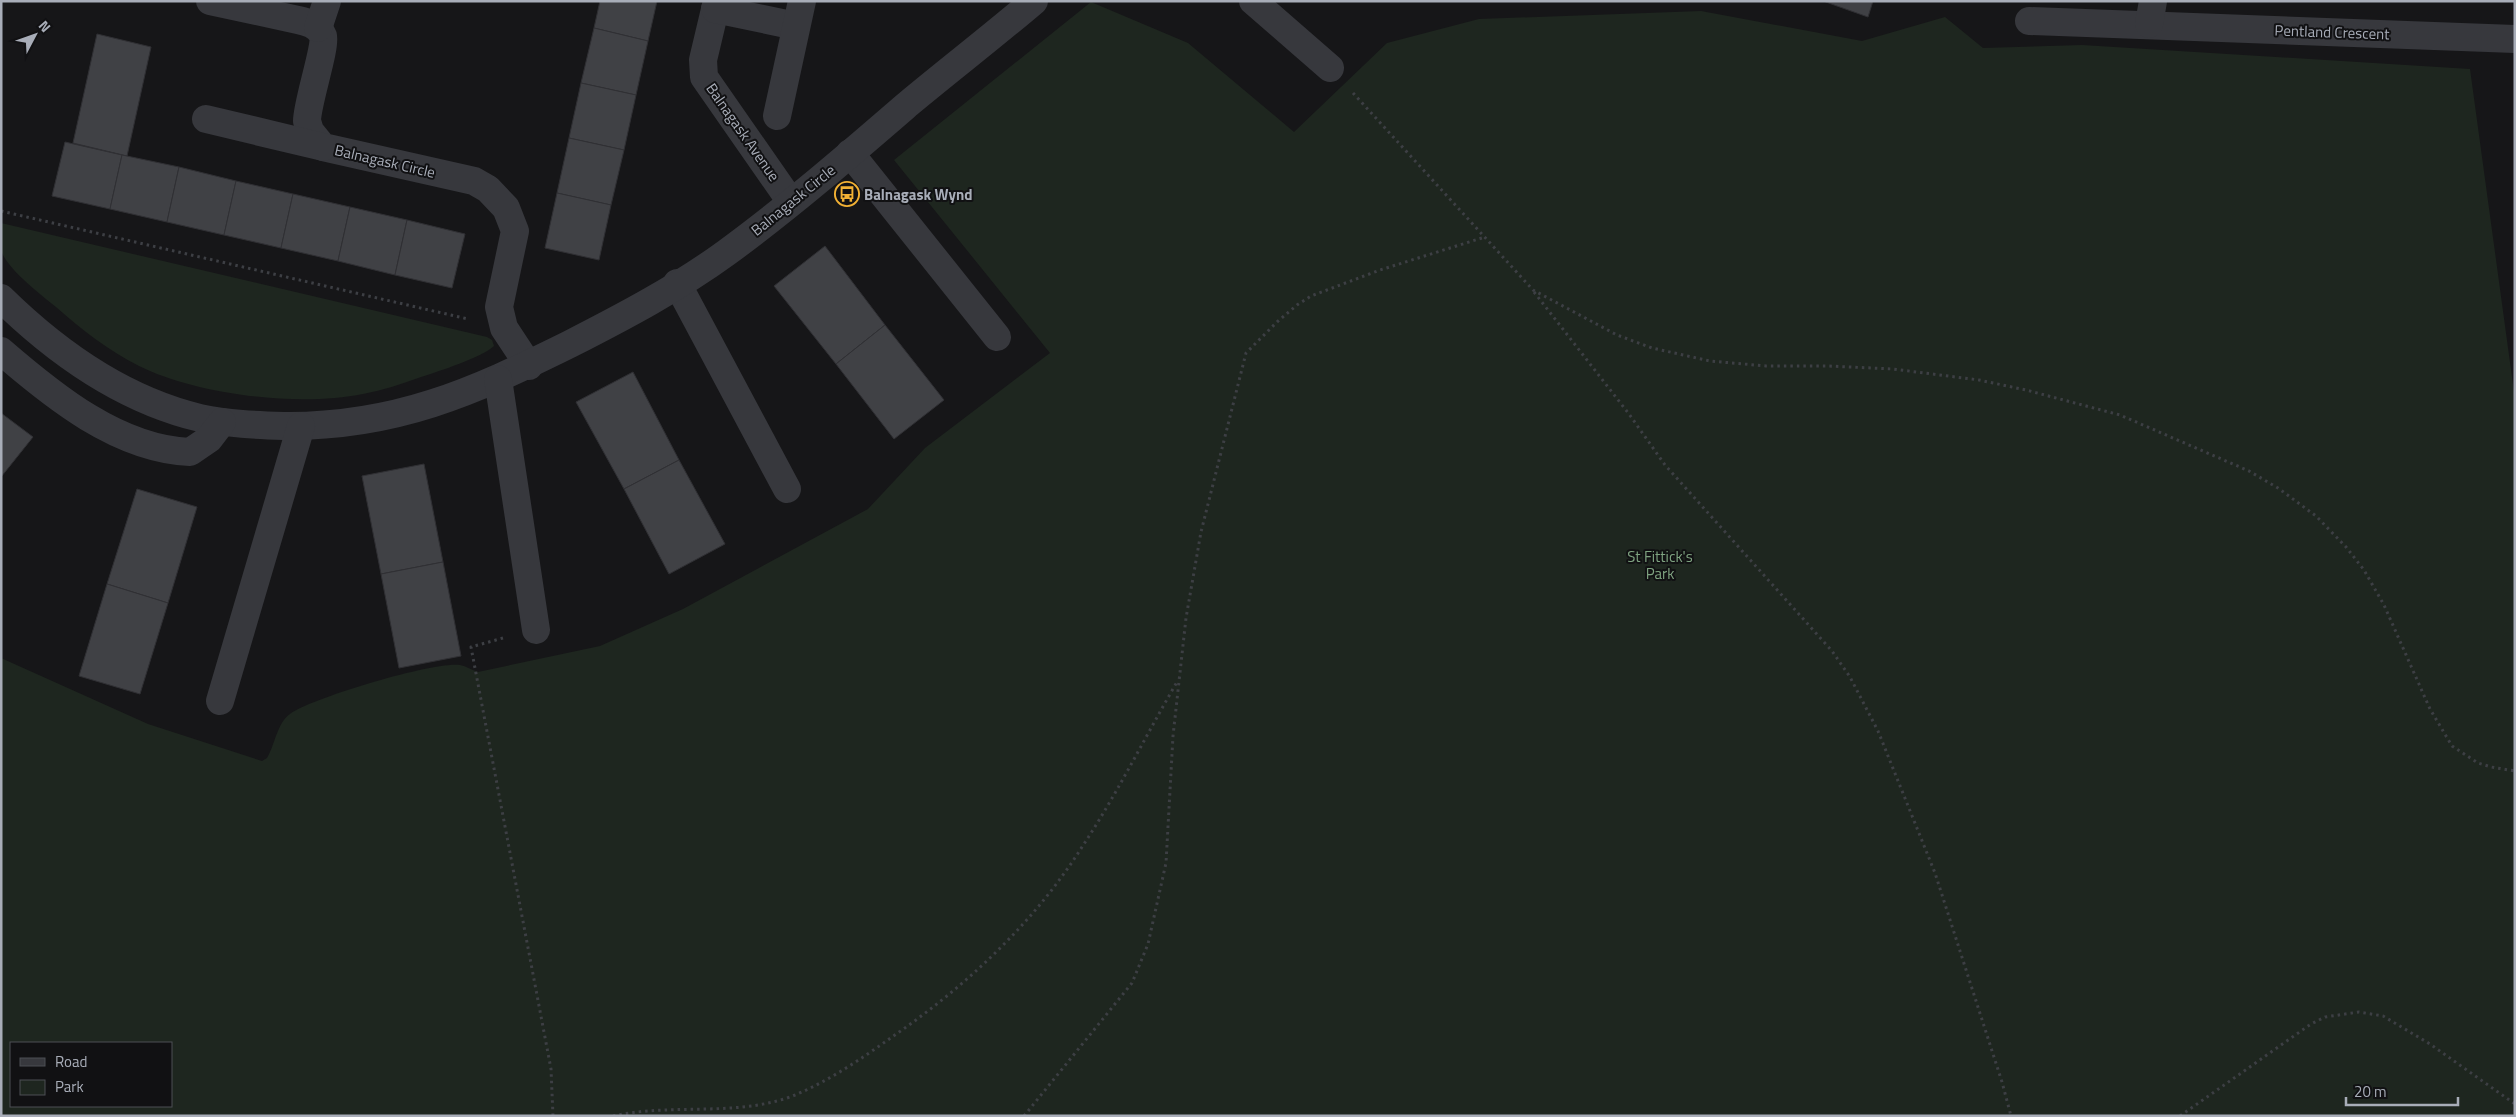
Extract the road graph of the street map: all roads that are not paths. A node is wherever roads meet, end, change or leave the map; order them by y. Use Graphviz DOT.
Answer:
graph roads {
  1 [pos="210,1"];
  2 [pos="327,1"];
  3 [pos="1034,1"];
  4 [pos="1253,1"];
  5 [pos="716,5"];
  6 [pos="2151,13"];
  7 [pos="799,14"];
  8 [pos="2029,21"];
  9 [pos="318,28"];
  10 [pos="2515,39"];
  11 [pos="1330,68"];
  12 [pos="777,116"];
  13 [pos="206,120"];
  14 [pos="323,147"];
  15 [pos="850,153"];
  16 [pos="792,202"];
  17 [pos="677,284"];
  18 [pos="1,298"];
  19 [pos="997,337"];
  20 [pos="1,351"];
  21 [pos="529,366"];
  22 [pos="498,378"];
  23 [pos="222,422"];
  24 [pos="301,426"];
  25 [pos="787,489"];
  26 [pos="536,630"];
  27 [pos="220,701"];
  1 -- 9 [label="street"];
  2 -- 9 [label="street"];
  3 -- 15 [label="street, Balnagask Circle"];
  4 -- 11 [label="street"];
  5 -- 7 [label="street"];
  5 -- 16 [label="street, Balnagask Avenue"];
  6 -- 8 [label="street, Pentland Crescent"];
  6 -- 10 [label="street, Pentland Crescent"];
  7 -- 12 [label="street"];
  9 -- 14 [label="street, Balnagask Circle"];
  13 -- 14 [label="street"];
  14 -- 21 [label="street, Balnagask Circle"];
  15 -- 16 [label="street, Balnagask Circle"];
  15 -- 19 [label="street"];
  16 -- 17 [label="street, Balnagask Circle"];
  17 -- 21 [label="street, Balnagask Circle"];
  17 -- 25 [label="street"];
  18 -- 23 [label="street, Balnagask Circle"];
  20 -- 23 [label="street"];
  21 -- 22 [label="street, Balnagask Circle"];
  22 -- 24 [label="street, Balnagask Circle"];
  22 -- 26 [label="street"];
  23 -- 24 [label="street, Balnagask Circle"];
  24 -- 27 [label="street"];
}
